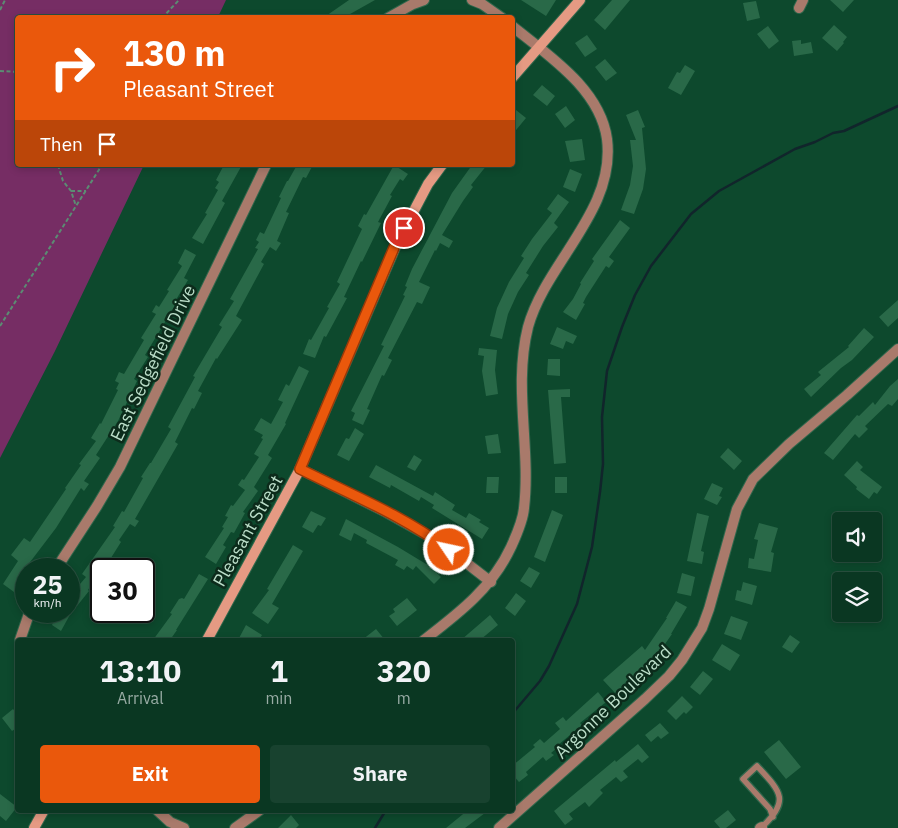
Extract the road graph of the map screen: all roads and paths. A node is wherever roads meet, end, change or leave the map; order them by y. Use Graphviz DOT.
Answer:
graph roads {
  1 [pos="5,0"];
  2 [pos="179,0"];
  3 [pos="424,0"];
  4 [pos="472,0"];
  5 [pos="580,0"];
  6 [pos="0,10"];
  7 [pos="165,15"];
  8 [pos="393,15"];
  9 [pos="498,15"];
  10 [pos="515,28"];
  11 [pos="539,47"];
  12 [pos="0,71"];
  13 [pos="15,72"];
  14 [pos="515,75"];
  15 [pos="59,167"];
  16 [pos="101,167"];
  17 [pos="265,167"];
  18 [pos="441,167"];
  19 [pos="86,191"];
  20 [pos="71,192"];
  21 [pos="76,206"];
  22 [pos="0,326"];
  23 [pos="898,349"];
  24 [pos="300,469"];
  25 [pos="63,558"];
  26 [pos="491,582"];
  27 [pos="26,623"];
  28 [pos="21,638"];
  29 [pos="207,638"];
  30 [pos="427,638"];
  31 [pos="42,813"];
  32 [pos="160,813"];
  33 [pos="256,813"];
  34 [pos="773,817"];
  35 [pos="34,828"];
  36 [pos="184,828"];
  37 [pos="235,828"];
  38 [pos="499,828"];
  39 [pos="761,828"];
  1 -- 6 [label="path"];
  2 -- 7 [label="path"];
  3 -- 8 [label="street"];
  4 -- 9 [label="street"];
  5 -- 11 [label="street"];
  10 -- 11 [label="street"];
  11 -- 14 [label="street"];
  11 -- 26 [label="street"];
  12 -- 13 [label="path"];
  15 -- 20 [label="path"];
  16 -- 19 [label="path"];
  17 -- 25 [label="street, East Sedgefield Drive"];
  18 -- 24 [label="street, Pleasant Street"];
  19 -- 20 [label="path"];
  19 -- 21 [label="path"];
  20 -- 21 [label="path"];
  21 -- 22 [label="path"];
  23 -- 38 [label="street, Argonne Boulevard"];
  24 -- 26 [label="street"];
  24 -- 29 [label="street, Pleasant Street"];
  26 -- 30 [label="street"];
  27 -- 28 [label="street"];
  31 -- 35 [label="street"];
  32 -- 36 [label="street"];
  33 -- 37 [label="street"];
  34 -- 34 [label="lane"];
  34 -- 39 [label="lane"];
}
